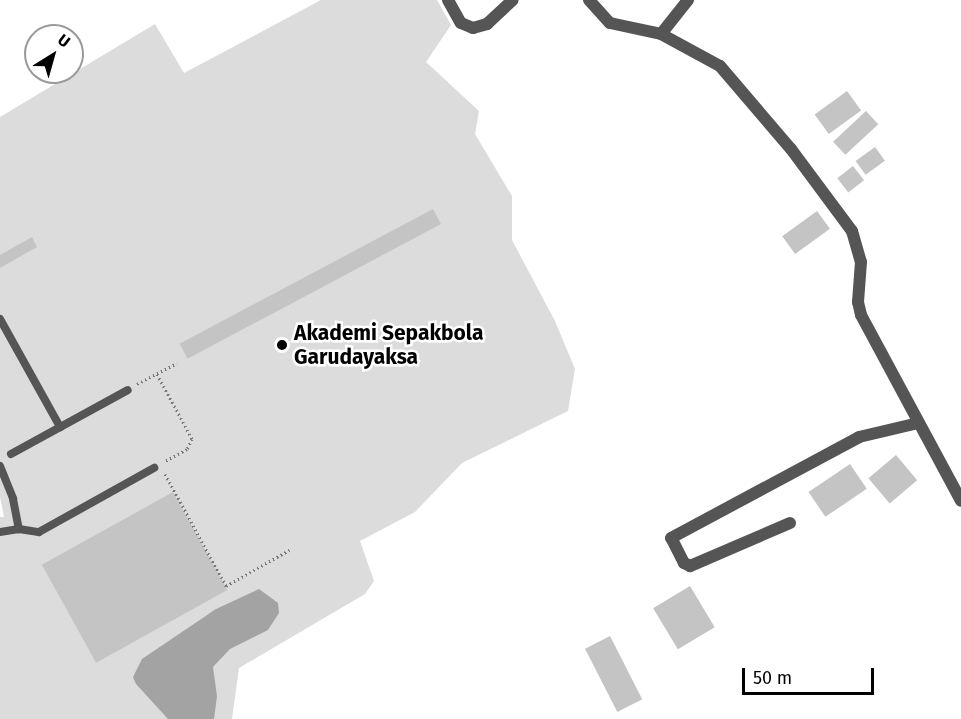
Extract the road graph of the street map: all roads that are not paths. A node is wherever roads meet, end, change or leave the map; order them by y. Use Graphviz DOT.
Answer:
graph roads {
  1 [pos="448,0"];
  2 [pos="513,0"];
  3 [pos="589,0"];
  4 [pos="688,0"];
  5 [pos="661,34"];
  6 [pos="0,319"];
  7 [pos="128,390"];
  8 [pos="918,423"];
  9 [pos="60,427"];
  10 [pos="11,454"];
  11 [pos="0,466"];
  12 [pos="154,468"];
  13 [pos="961,501"];
  14 [pos="790,524"];
  15 [pos="19,529"];
  16 [pos="0,532"];
  1 -- 2 [label="street"];
  3 -- 5 [label="street"];
  4 -- 5 [label="street"];
  5 -- 8 [label="street"];
  6 -- 9 [label="lane"];
  7 -- 9 [label="lane"];
  8 -- 13 [label="street"];
  8 -- 14 [label="street"];
  9 -- 10 [label="lane"];
  11 -- 15 [label="lane"];
  12 -- 15 [label="lane"];
  15 -- 16 [label="lane"];
}
